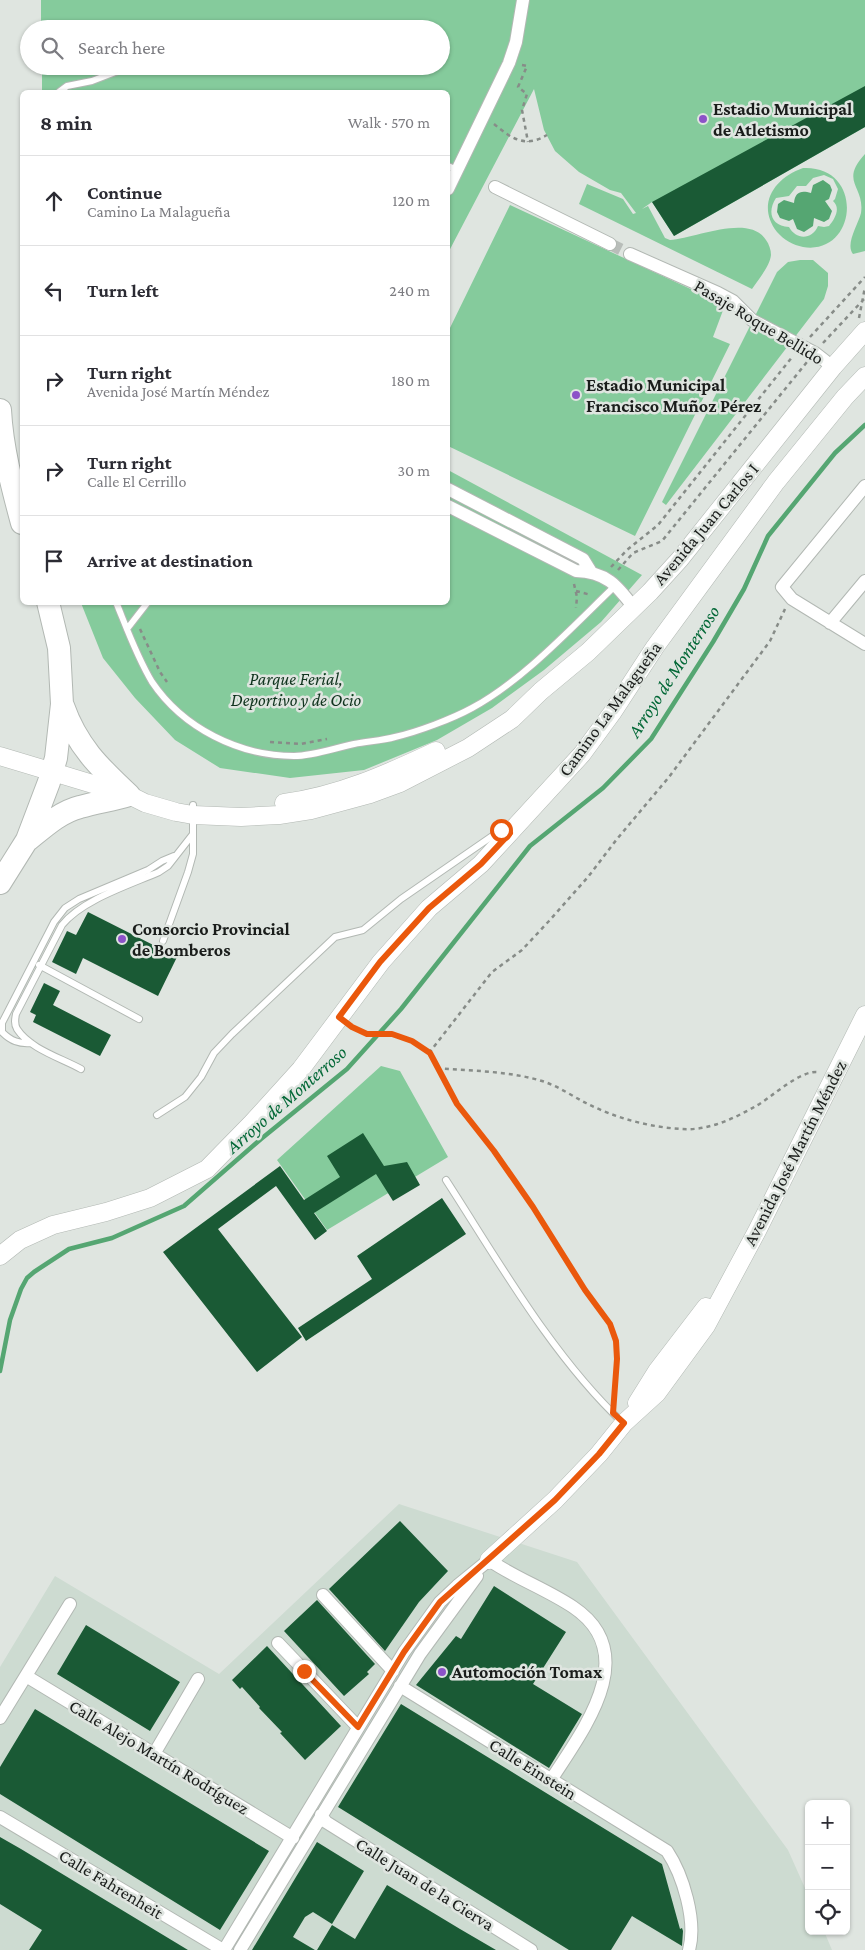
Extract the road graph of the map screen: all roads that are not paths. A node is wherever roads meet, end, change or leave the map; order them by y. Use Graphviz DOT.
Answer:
graph roads {
  1 [pos="523,0"];
  2 [pos="109,75"];
  3 [pos="62,90"];
  4 [pos="452,168"];
  5 [pos="495,187"];
  6 [pos="610,244"];
  7 [pos="630,254"];
  8 [pos="862,337"];
  9 [pos="833,367"];
  10 [pos="865,376"];
  11 [pos="0,410"];
  12 [pos="865,486"];
  13 [pos="450,490"];
  14 [pos="450,507"];
  15 [pos="20,515"];
  16 [pos="590,572"];
  17 [pos="609,581"];
  18 [pos="865,581"];
  19 [pos="49,605"];
  20 [pos="117,605"];
  21 [pos="146,605"];
  22 [pos="634,608"];
  23 [pos="830,623"];
  24 [pos="127,629"];
  25 [pos="865,644"];
  26 [pos="62,704"];
  27 [pos="8,759"];
  28 [pos="52,772"];
  29 [pos="130,795"];
  30 [pos="193,810"];
  31 [pos="510,833"];
  32 [pos="193,834"];
  33 [pos="27,840"];
  34 [pos="174,856"];
  35 [pos="0,883"];
  36 [pos="163,941"];
  37 [pos="33,962"];
  38 [pos="40,966"];
  39 [pos="865,1015"];
  40 [pos="139,1018"];
  41 [pos="31,1043"];
  42 [pos="81,1069"];
  43 [pos="157,1115"];
  44 [pos="446,1180"];
  45 [pos="0,1256"];
  46 [pos="619,1418"];
  47 [pos="489,1560"];
  48 [pos="323,1595"];
  49 [pos="70,1604"];
  50 [pos="427,1620"];
  51 [pos="278,1643"];
  52 [pos="393,1671"];
  53 [pos="26,1676"];
  54 [pos="198,1679"];
  55 [pos="400,1686"];
  56 [pos="0,1718"];
  57 [pos="358,1727"];
  58 [pos="154,1754"];
  59 [pos="551,1780"];
  60 [pos="321,1815"];
  61 [pos="0,1818"];
  62 [pos="293,1838"];
  63 [pos="284,1878"];
  64 [pos="245,1916"];
  65 [pos="224,1950"];
  66 [pos="232,1950"];
  67 [pos="240,1950"];
  68 [pos="531,1950"];
  69 [pos="689,1950"];
  1 -- 4 [label="street"];
  2 -- 3 [label="lane"];
  5 -- 6 [label="street"];
  7 -- 9 [label="street, Pasaje Roque Bellido"];
  8 -- 9 [label="street, Avenida Juan Carlos I"];
  9 -- 22 [label="street, Avenida Juan Carlos I"];
  10 -- 31 [label="street, Camino La Malagueña"];
  11 -- 15 [label="highway"];
  12 -- 23 [label="street"];
  13 -- 16 [label="street"];
  14 -- 16 [label="street"];
  16 -- 17 [label="street"];
  17 -- 22 [label="street"];
  17 -- 24 [label="lane"];
  18 -- 23 [label="street"];
  19 -- 26 [label="highway"];
  20 -- 24 [label="lane"];
  21 -- 24 [label="lane"];
  22 -- 30 [label="street, Avenida Juan Carlos I"];
  23 -- 25 [label="street"];
  26 -- 28 [label="highway"];
  26 -- 29 [label="highway"];
  27 -- 28 [label="street, Avenida Juan Carlos I"];
  28 -- 29 [label="street, Avenida Juan Carlos I"];
  28 -- 33 [label="highway"];
  29 -- 30 [label="street, Avenida Juan Carlos I"];
  29 -- 33 [label="highway"];
  30 -- 32 [label="lane"];
  31 -- 43 [label="lane"];
  31 -- 45 [label="street, Camino La Malagueña"];
  32 -- 34 [label="lane"];
  32 -- 36 [label="lane"];
  33 -- 35 [label="highway"];
  34 -- 37 [label="lane"];
  34 -- 38 [label="lane"];
  37 -- 38 [label="lane"];
  37 -- 41 [label="lane"];
  38 -- 40 [label="lane"];
  38 -- 41 [label="lane"];
  39 -- 46 [label="street, Avenida José Martín Méndez"];
  41 -- 42 [label="lane"];
  44 -- 46 [label="lane"];
  46 -- 47 [label="street, Avenida José Martín Méndez"];
  47 -- 50 [label="street, Avenida José Martín Méndez"];
  47 -- 55 [label="street, Avenida José Martín Méndez"];
  47 -- 59 [label="street"];
  48 -- 52 [label="street"];
  49 -- 53 [label="street"];
  50 -- 52 [label="street, Avenida José Martín Méndez"];
  50 -- 55 [label="street, Avenida José Martín Méndez"];
  51 -- 57 [label="street"];
  52 -- 57 [label="street, Avenida José Martín Méndez"];
  53 -- 56 [label="street"];
  53 -- 58 [label="street, Calle Alejo Martín Rodríguez"];
  54 -- 58 [label="street"];
  55 -- 59 [label="street, Calle Einstein"];
  55 -- 60 [label="street, Avenida José Martín Méndez"];
  57 -- 62 [label="street, Avenida José Martín Méndez"];
  58 -- 62 [label="street, Calle Alejo Martín Rodríguez"];
  59 -- 69 [label="street, Calle Einstein"];
  60 -- 63 [label="street, Avenida José Martín Méndez"];
  60 -- 68 [label="street, Calle Juan de la Cierva"];
  61 -- 65 [label="street, Calle Fahrenheit"];
  62 -- 63 [label="street, Avenida José Martín Méndez"];
  62 -- 64 [label="street, Avenida José Martín Méndez"];
  63 -- 67 [label="street, Avenida José Martín Méndez"];
  64 -- 65 [label="street, Avenida José Martín Méndez"];
  64 -- 66 [label="street, Avenida José Martín Méndez"];
}
